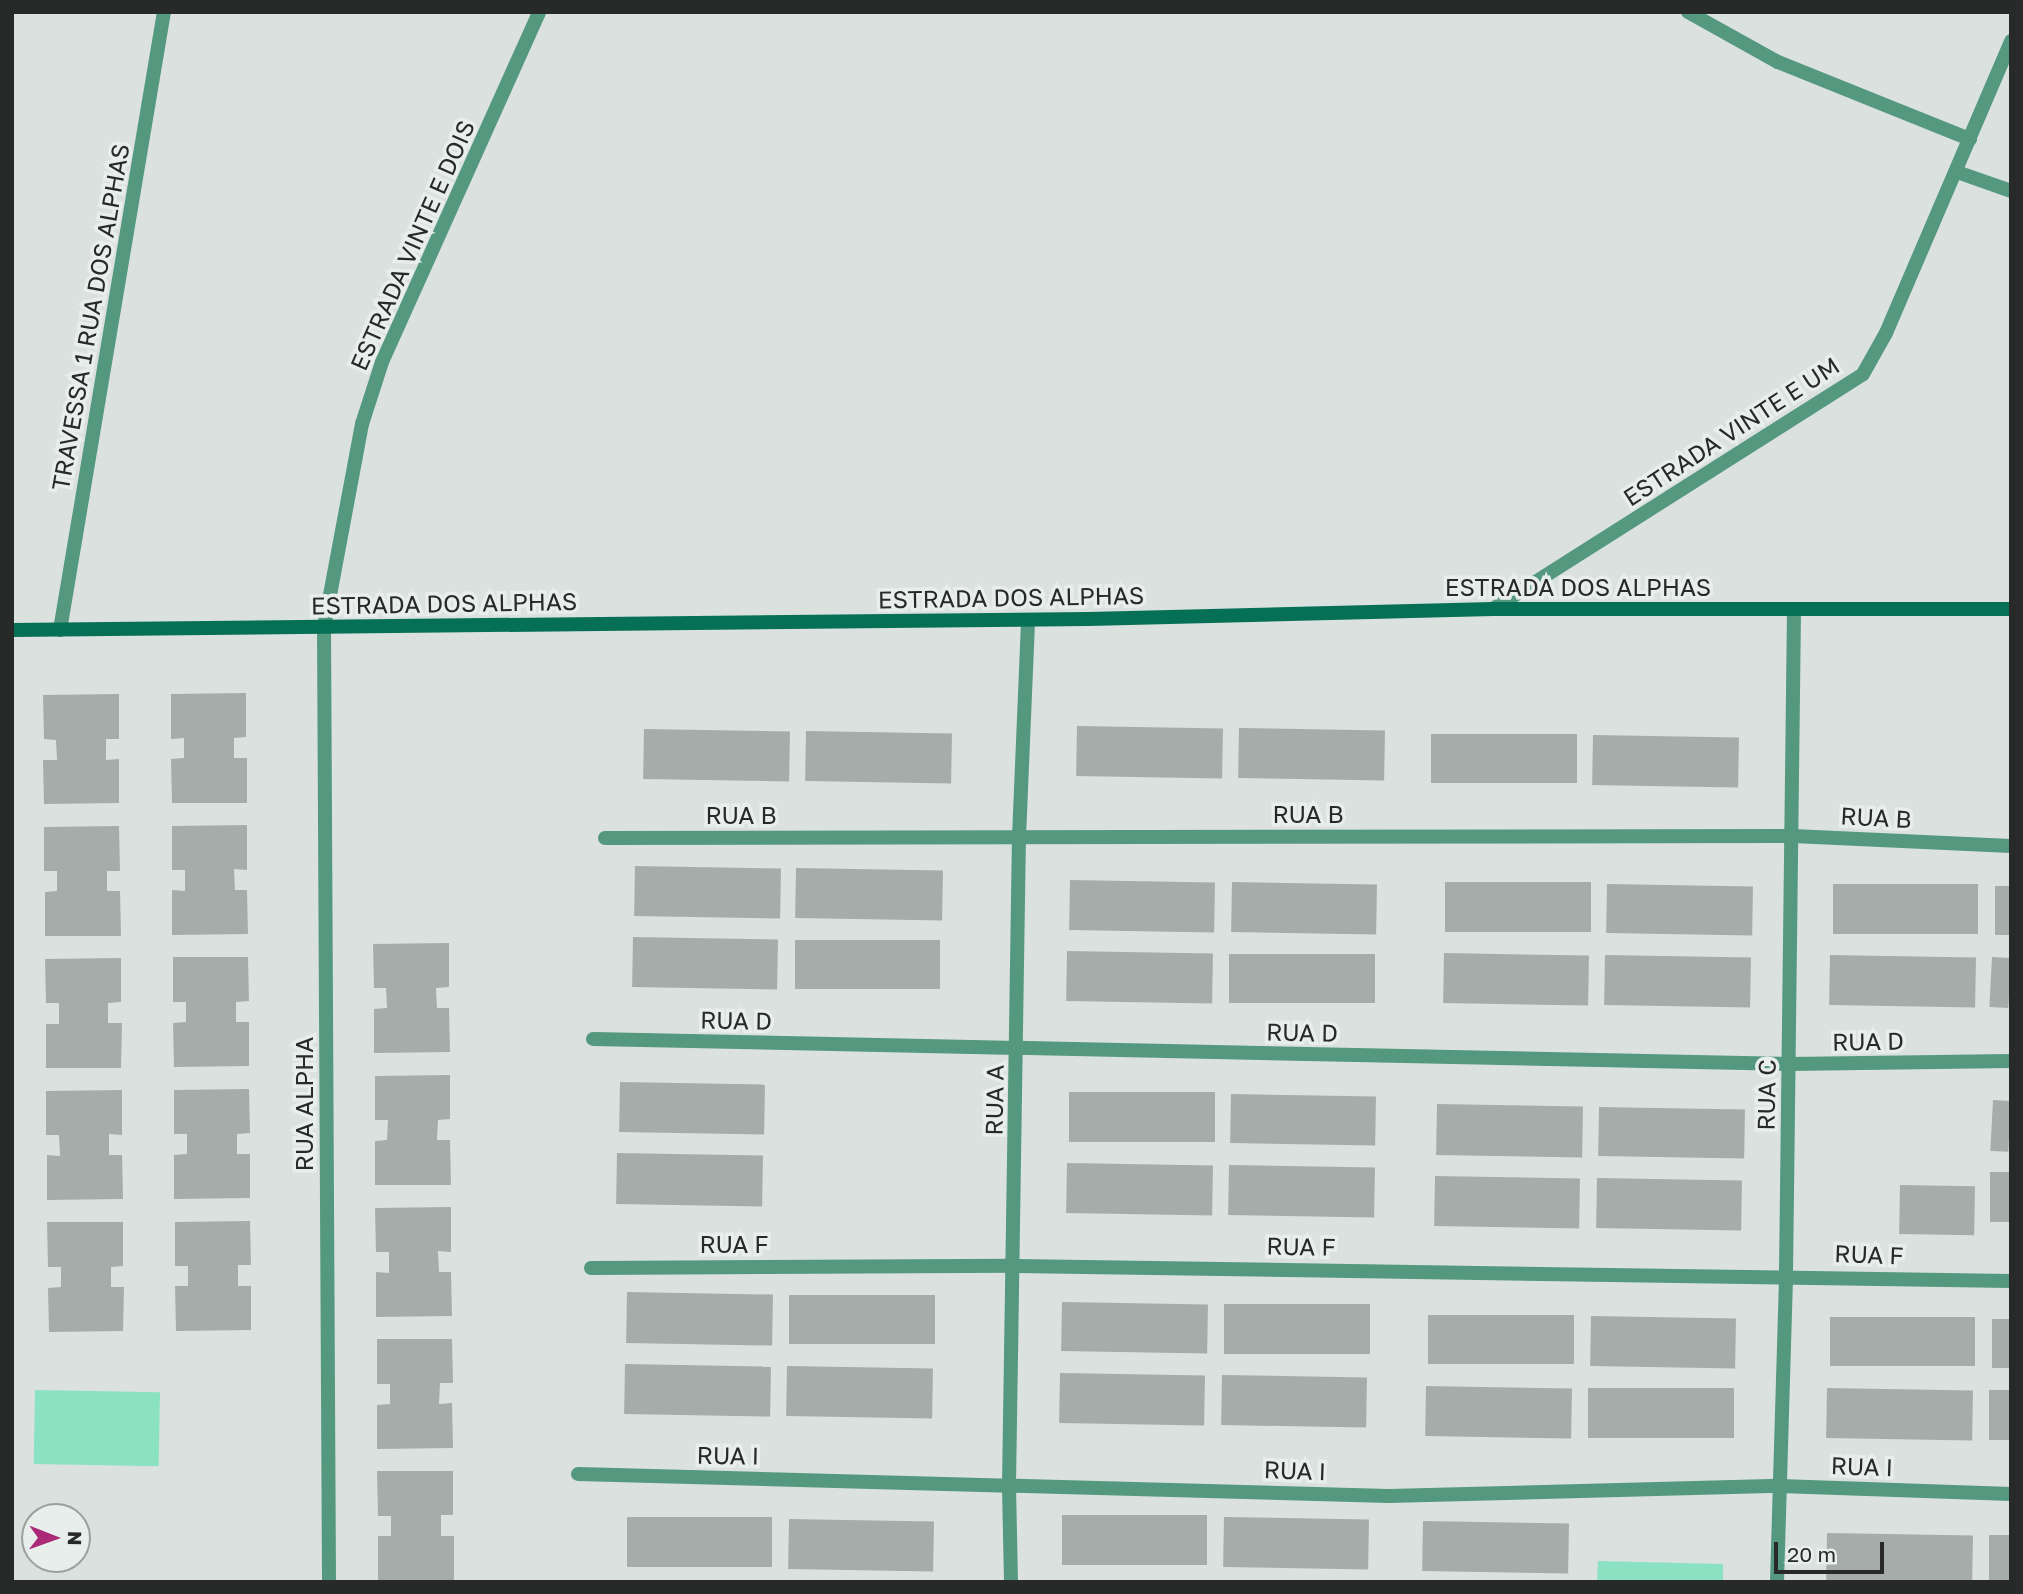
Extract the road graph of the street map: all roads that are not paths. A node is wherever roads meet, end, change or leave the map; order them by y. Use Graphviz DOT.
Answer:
graph roads {
  1 [pos="164,12"];
  2 [pos="538,12"];
  3 [pos="1688,12"];
  4 [pos="2011,41"];
  5 [pos="1970,139"];
  6 [pos="1957,173"];
  7 [pos="2011,191"];
  8 [pos="1493,609"];
  9 [pos="2011,609"];
  10 [pos="1794,610"];
  11 [pos="1028,620"];
  12 [pos="324,627"];
  13 [pos="12,630"];
  14 [pos="60,630"];
  15 [pos="1793,836"];
  16 [pos="1019,837"];
  17 [pos="605,838"];
  18 [pos="2011,846"];
  19 [pos="593,1040"];
  20 [pos="1018,1050"];
  21 [pos="2011,1061"];
  22 [pos="1789,1065"];
  23 [pos="1014,1266"];
  24 [pos="591,1268"];
  25 [pos="1786,1274"];
  26 [pos="2011,1281"];
  27 [pos="578,1474"];
  28 [pos="1009,1485"];
  29 [pos="1780,1486"];
  30 [pos="2011,1494"];
  31 [pos="328,1582"];
  32 [pos="1011,1582"];
  33 [pos="1777,1582"];
  1 -- 14 [label="street, TRAVESSA 1 RUA DOS ALPHAS"];
  2 -- 12 [label="street, ESTRADA VINTE E DOIS"];
  3 -- 5 [label="street"];
  4 -- 5 [label="street, ESTRADA VINTE E UM"];
  5 -- 6 [label="street, ESTRADA VINTE E UM"];
  6 -- 7 [label="street"];
  6 -- 8 [label="street, ESTRADA VINTE E UM"];
  8 -- 10 [label="street, ESTRADA DOS ALPHAS"];
  8 -- 11 [label="street, ESTRADA DOS ALPHAS"];
  9 -- 10 [label="street, ESTRADA DOS ALPHAS"];
  10 -- 15 [label="street, RUA C"];
  11 -- 12 [label="street, ESTRADA DOS ALPHAS"];
  11 -- 16 [label="street, RUA A"];
  12 -- 14 [label="street, ESTRADA DOS ALPHAS"];
  12 -- 31 [label="street, RUA ALPHA"];
  13 -- 14 [label="street, ESTRADA DOS ALPHAS"];
  15 -- 16 [label="street, RUA B"];
  15 -- 18 [label="street, RUA B"];
  15 -- 22 [label="street, RUA C"];
  16 -- 17 [label="street, RUA B"];
  16 -- 20 [label="street, RUA A"];
  19 -- 20 [label="street, RUA D"];
  20 -- 22 [label="street, RUA D"];
  20 -- 23 [label="street, RUA A"];
  21 -- 22 [label="street, RUA D"];
  22 -- 25 [label="street, RUA C"];
  23 -- 24 [label="street, RUA F"];
  23 -- 25 [label="street, RUA F"];
  23 -- 28 [label="street, RUA A"];
  25 -- 26 [label="street, RUA F"];
  25 -- 29 [label="street, RUA C"];
  27 -- 28 [label="street, RUA I"];
  28 -- 29 [label="street, RUA I"];
  28 -- 32 [label="street, RUA A"];
  29 -- 30 [label="street, RUA I"];
  29 -- 33 [label="street, RUA C"];
}
